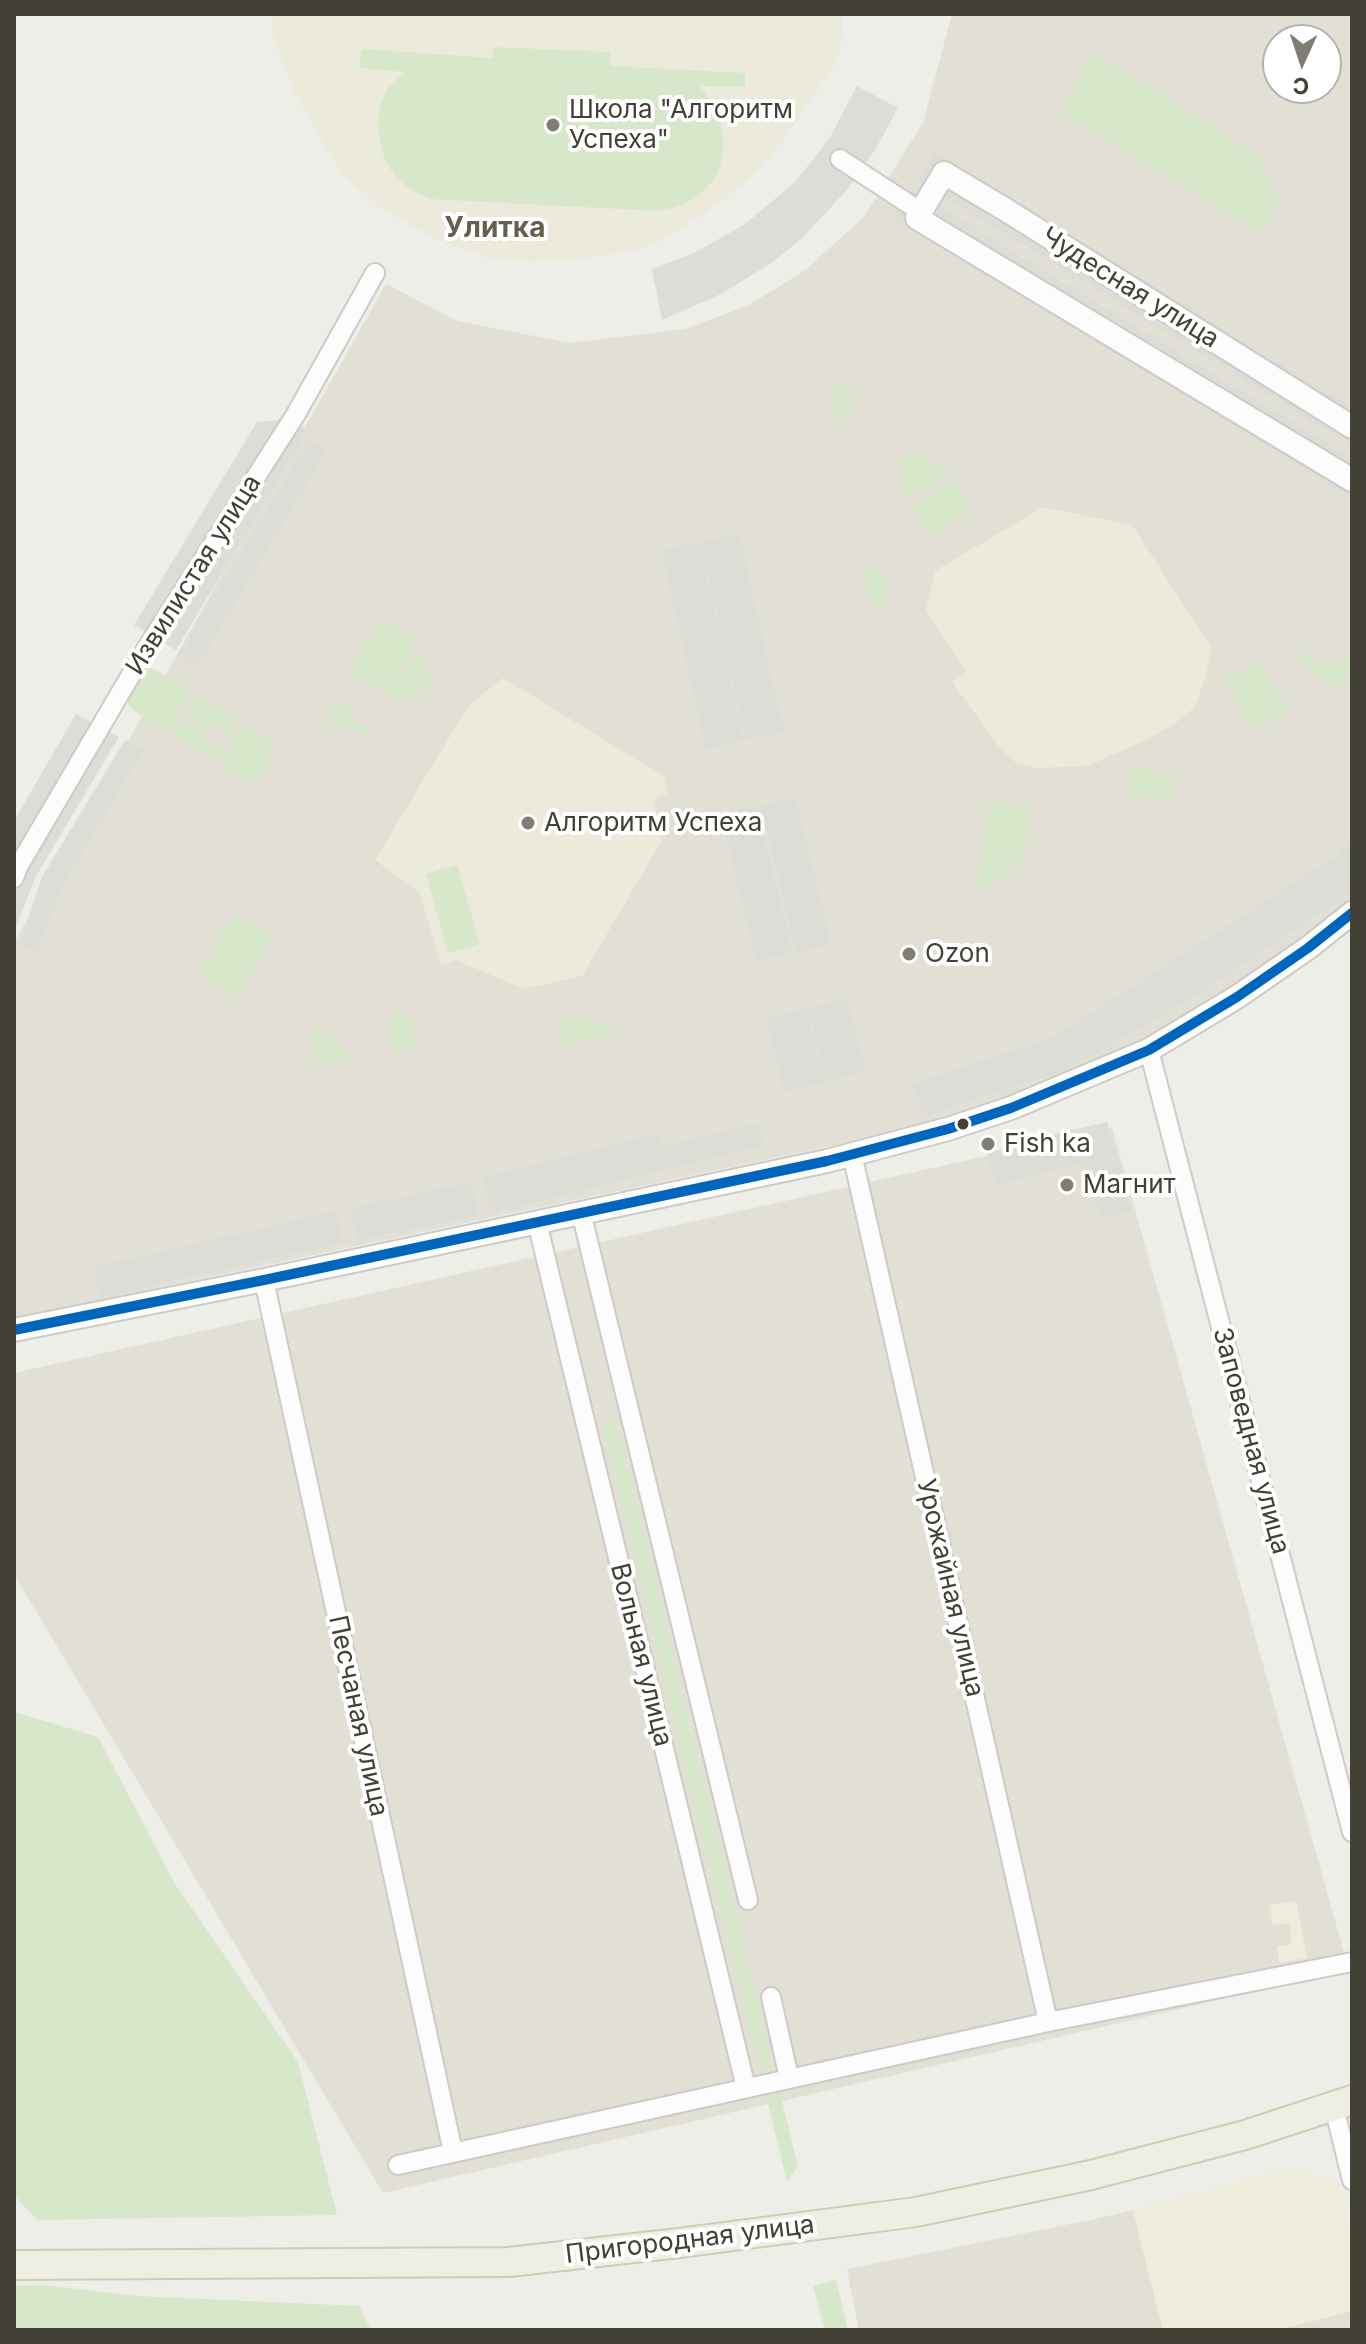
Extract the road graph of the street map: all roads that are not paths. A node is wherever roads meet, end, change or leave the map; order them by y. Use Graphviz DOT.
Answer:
graph roads {
  1 [pos="840,159"];
  2 [pos="921,212"];
  3 [pos="375,273"];
  4 [pos="1352,427"];
  5 [pos="1352,480"];
  6 [pos="14,878"];
  7 [pos="1352,913"];
  8 [pos="1149,1050"];
  9 [pos="852,1154"];
  10 [pos="581,1212"];
  11 [pos="537,1222"];
  12 [pos="264,1280"];
  13 [pos="14,1330"];
  14 [pos="1349,1810"];
  15 [pos="1352,1832"];
  16 [pos="748,1900"];
  17 [pos="1352,1962"];
  18 [pos="771,1997"];
  19 [pos="1048,2022"];
  20 [pos="789,2078"];
  21 [pos="746,2088"];
  22 [pos="1343,2104"];
  23 [pos="453,2152"];
  24 [pos="398,2165"];
  25 [pos="1352,2180"];
  26 [pos="14,2265"];
  1 -- 2 [label="street, Чудесная улица"];
  2 -- 4 [label="street, Чудесная улица"];
  2 -- 5 [label="street, Чудесная улица"];
  3 -- 6 [label="street, Извилистая улица"];
  7 -- 8 [label="street"];
  8 -- 9 [label="street"];
  8 -- 14 [label="street, Заповедная улица"];
  9 -- 10 [label="street"];
  9 -- 19 [label="street, Урожайная улица"];
  10 -- 11 [label="street"];
  10 -- 16 [label="street, Вольная улица"];
  11 -- 12 [label="street"];
  11 -- 21 [label="street, Вольная улица"];
  12 -- 13 [label="street"];
  12 -- 23 [label="street, Песчаная улица"];
  14 -- 15 [label="street, Заповедная улица"];
  17 -- 19 [label="street"];
  18 -- 20 [label="street"];
  19 -- 20 [label="street"];
  20 -- 21 [label="street"];
  21 -- 23 [label="street"];
  22 -- 25 [label="street"];
  22 -- 26 [label="main road, Пригородная улица"];
  23 -- 24 [label="street"];
}
